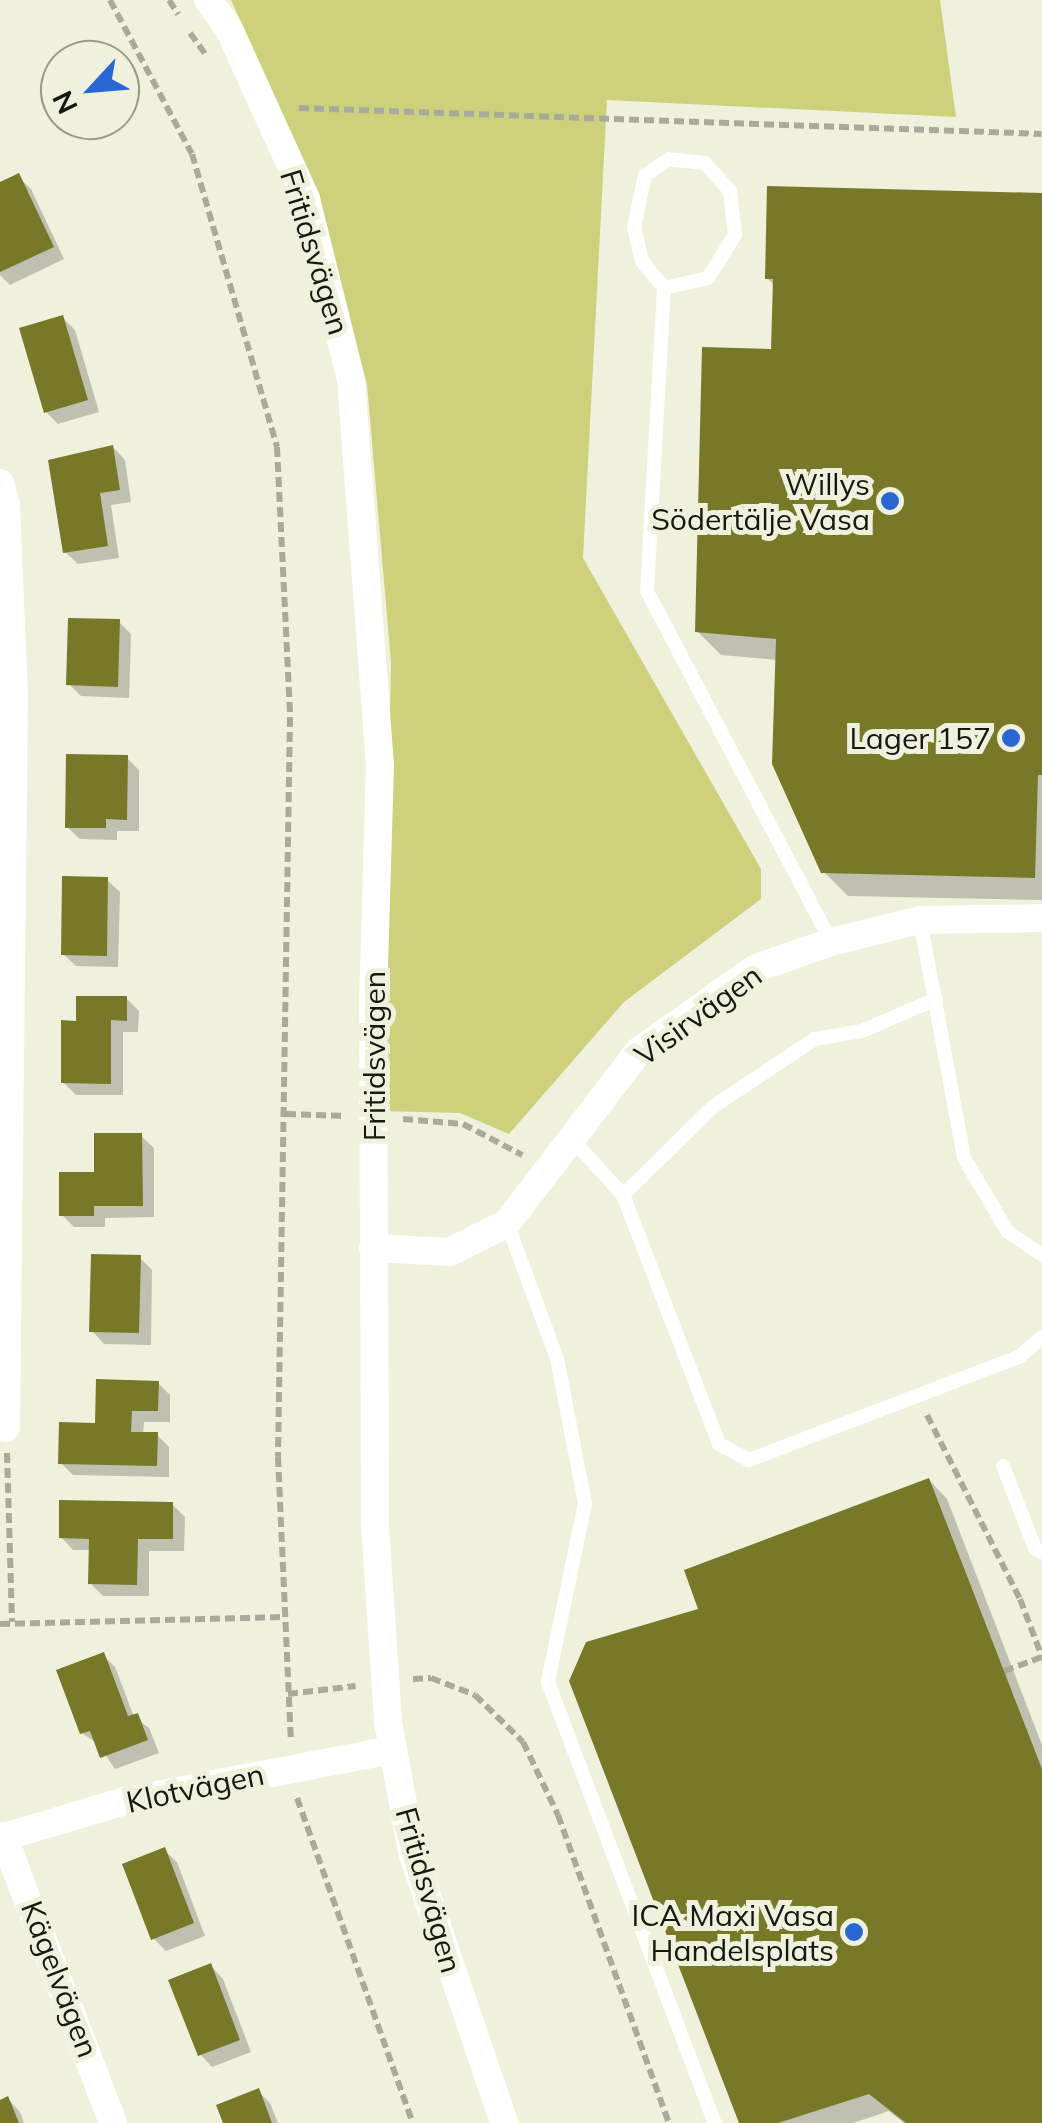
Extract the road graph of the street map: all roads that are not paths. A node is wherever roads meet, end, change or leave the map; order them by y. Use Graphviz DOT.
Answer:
graph roads {
  1 [pos="208,0"];
  2 [pos="664,288"];
  3 [pos="0,483"];
  4 [pos="1042,918"];
  5 [pos="920,920"];
  6 [pos="831,942"];
  7 [pos="936,1000"];
  8 [pos="572,1139"];
  9 [pos="623,1195"];
  10 [pos="508,1223"];
  11 [pos="373,1248"];
  12 [pos="1042,1255"];
  13 [pos="1042,1337"];
  14 [pos="6,1428"];
  15 [pos="1002,1466"];
  16 [pos="1042,1552"];
  17 [pos="394,1750"];
  18 [pos="2,1837"];
  19 [pos="114,2123"];
  20 [pos="504,2123"];
  21 [pos="715,2123"];
  1 -- 11 [label="street, Fritidsvägen"];
  2 -- 2 [label="lane"];
  2 -- 6 [label="lane"];
  3 -- 14 [label="street"];
  4 -- 5 [label="street, Visirvägen"];
  5 -- 6 [label="street, Visirvägen"];
  5 -- 7 [label="lane"];
  6 -- 8 [label="street, Visirvägen"];
  7 -- 9 [label="lane"];
  7 -- 12 [label="lane"];
  8 -- 9 [label="lane"];
  8 -- 10 [label="street, Visirvägen"];
  9 -- 13 [label="lane"];
  10 -- 11 [label="street, Visirvägen"];
  10 -- 21 [label="lane"];
  11 -- 17 [label="street, Fritidsvägen"];
  15 -- 16 [label="lane"];
  17 -- 18 [label="street, Klotvägen"];
  17 -- 20 [label="street, Fritidsvägen"];
  18 -- 19 [label="street, Kägelvägen"];
}
